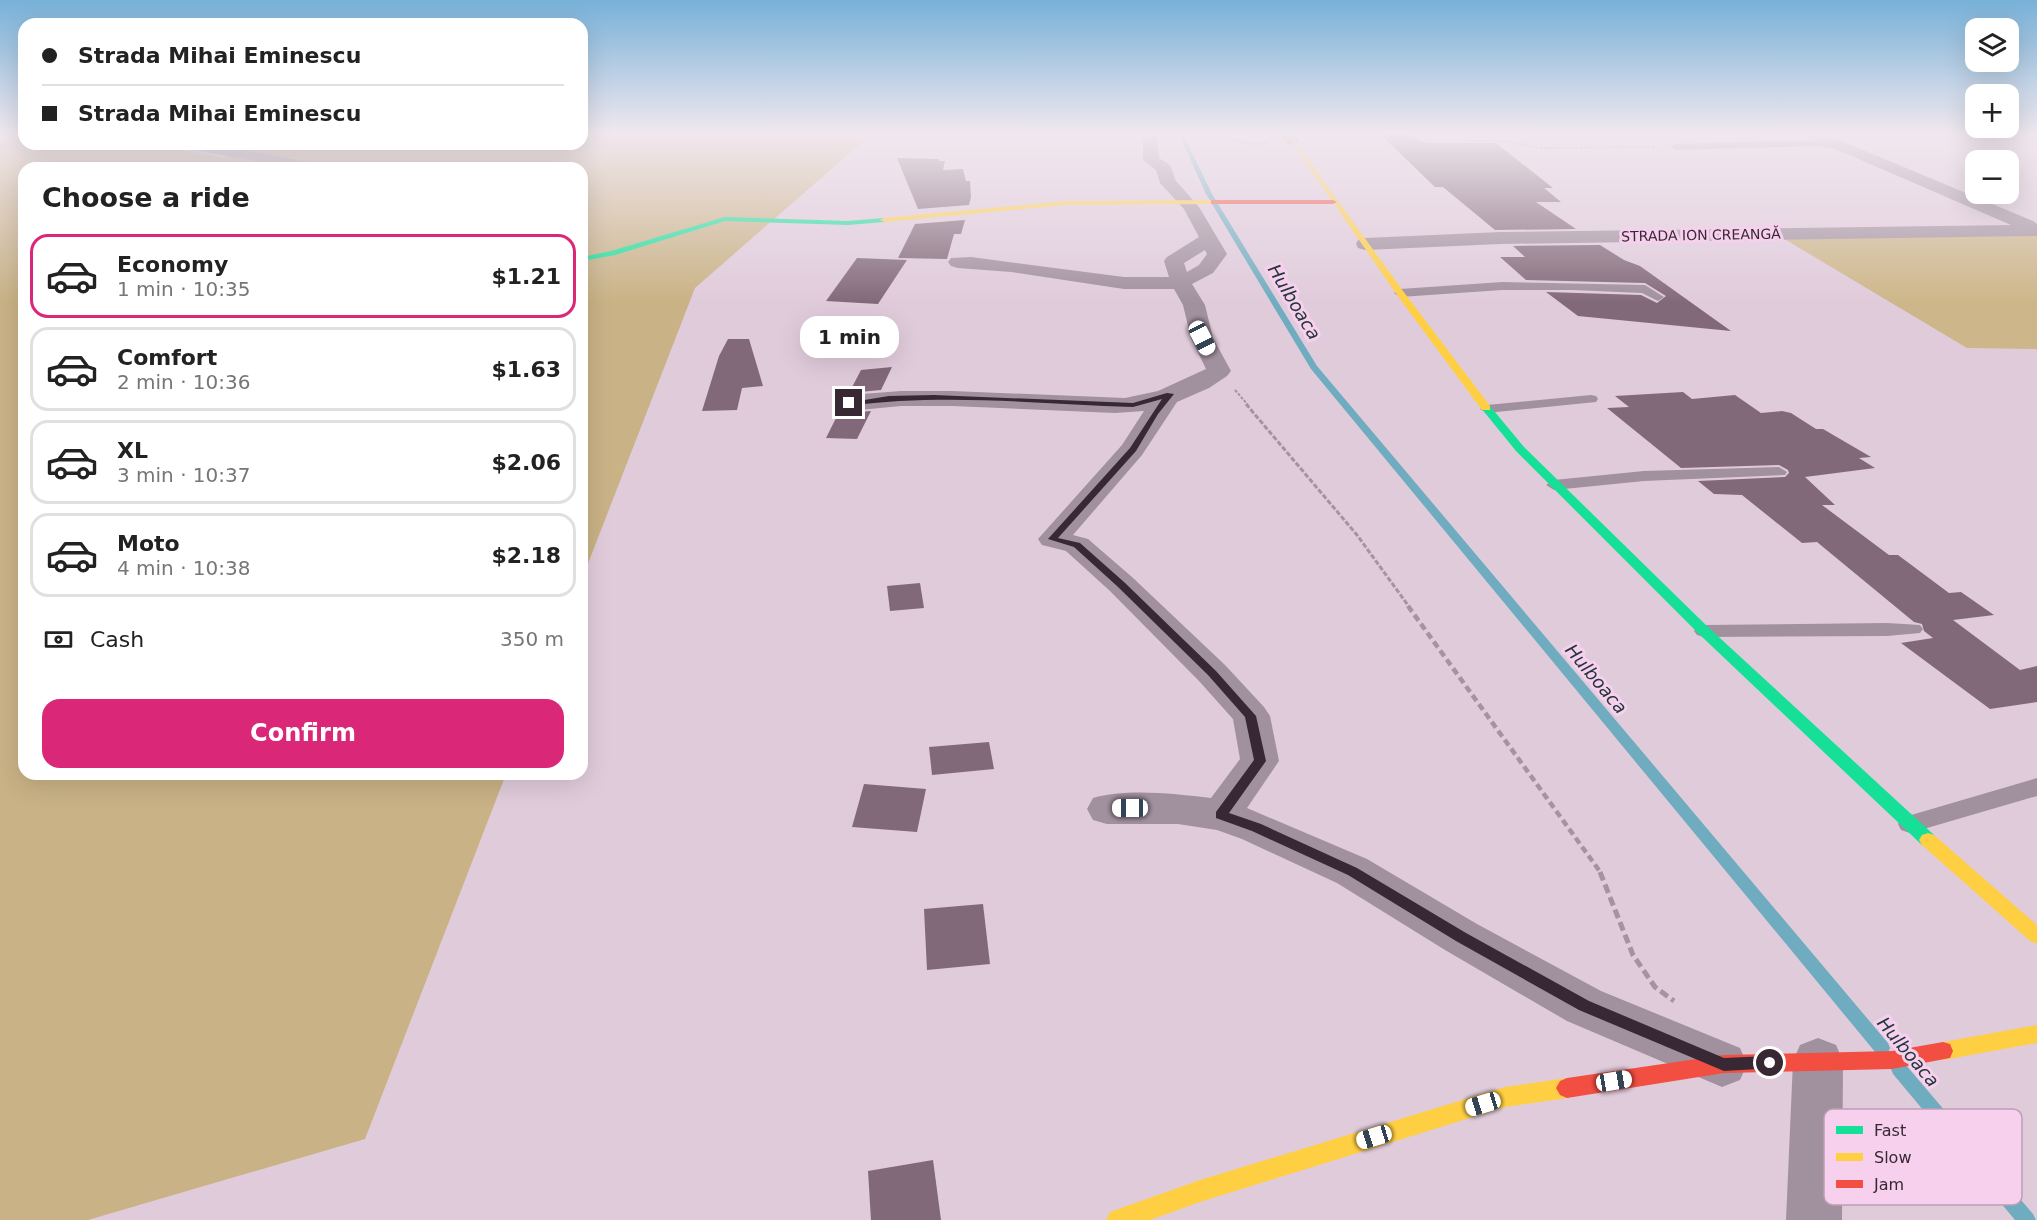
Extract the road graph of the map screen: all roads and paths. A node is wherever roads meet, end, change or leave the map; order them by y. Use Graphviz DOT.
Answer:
graph roads {
  1 [pos="1173,189"];
  2 [pos="1324,189"];
  3 [pos="1944,189"];
  4 [pos="1965,195"];
  5 [pos="1958,196"];
  6 [pos="1194,202"];
  7 [pos="1333,202"];
  8 [pos="2037,230"];
  9 [pos="1365,244"];
  10 [pos="588,258"];
  11 [pos="958,262"];
  12 [pos="1180,281"];
  13 [pos="1400,293"];
  14 [pos="1658,297"];
  15 [pos="1219,371"];
  16 [pos="1170,394"];
  17 [pos="1591,399"];
  18 [pos="849,403"];
  19 [pos="1486,409"];
  20 [pos="1779,472"];
  21 [pos="1554,485"];
  22 [pos="1913,629"];
  23 [pos="1704,631"];
  24 [pos="2037,787"];
  25 [pos="1107,808"];
  26 [pos="1221,815"];
  27 [pos="1910,824"];
  28 [pos="2037,936"];
  29 [pos="1680,1004"];
  30 [pos="2037,1034"];
  31 [pos="1818,1061"];
  32 [pos="1724,1064"];
  33 [pos="1820,1214"];
  34 [pos="1118,1220"];
  1 -- 6 [label="street"];
  2 -- 7 [label="street"];
  3 -- 5 [label="street, STRADA ION CREANGĂ"];
  4 -- 5 [label="lane"];
  5 -- 8 [label="street, STRADA ION CREANGĂ"];
  6 -- 7 [label="street"];
  6 -- 10 [label="street"];
  6 -- 12 [label="street"];
  7 -- 9 [label="street"];
  8 -- 9 [label="street, STRADA ION CREANGĂ"];
  9 -- 13 [label="street"];
  11 -- 12 [label="street"];
  12 -- 15 [label="street"];
  13 -- 14 [label="lane"];
  13 -- 19 [label="street"];
  15 -- 16 [label="street"];
  15 -- 29 [label="path"];
  16 -- 18 [label="street"];
  16 -- 26 [label="street"];
  17 -- 19 [label="lane"];
  19 -- 21 [label="street"];
  20 -- 21 [label="lane"];
  21 -- 23 [label="street"];
  22 -- 23 [label="lane"];
  23 -- 27 [label="street"];
  24 -- 27 [label="lane"];
  25 -- 26 [label="street"];
  26 -- 32 [label="street"];
  27 -- 28 [label="street"];
  30 -- 31 [label="street"];
  31 -- 32 [label="street"];
  31 -- 33 [label="street"];
  32 -- 34 [label="street"];
}
